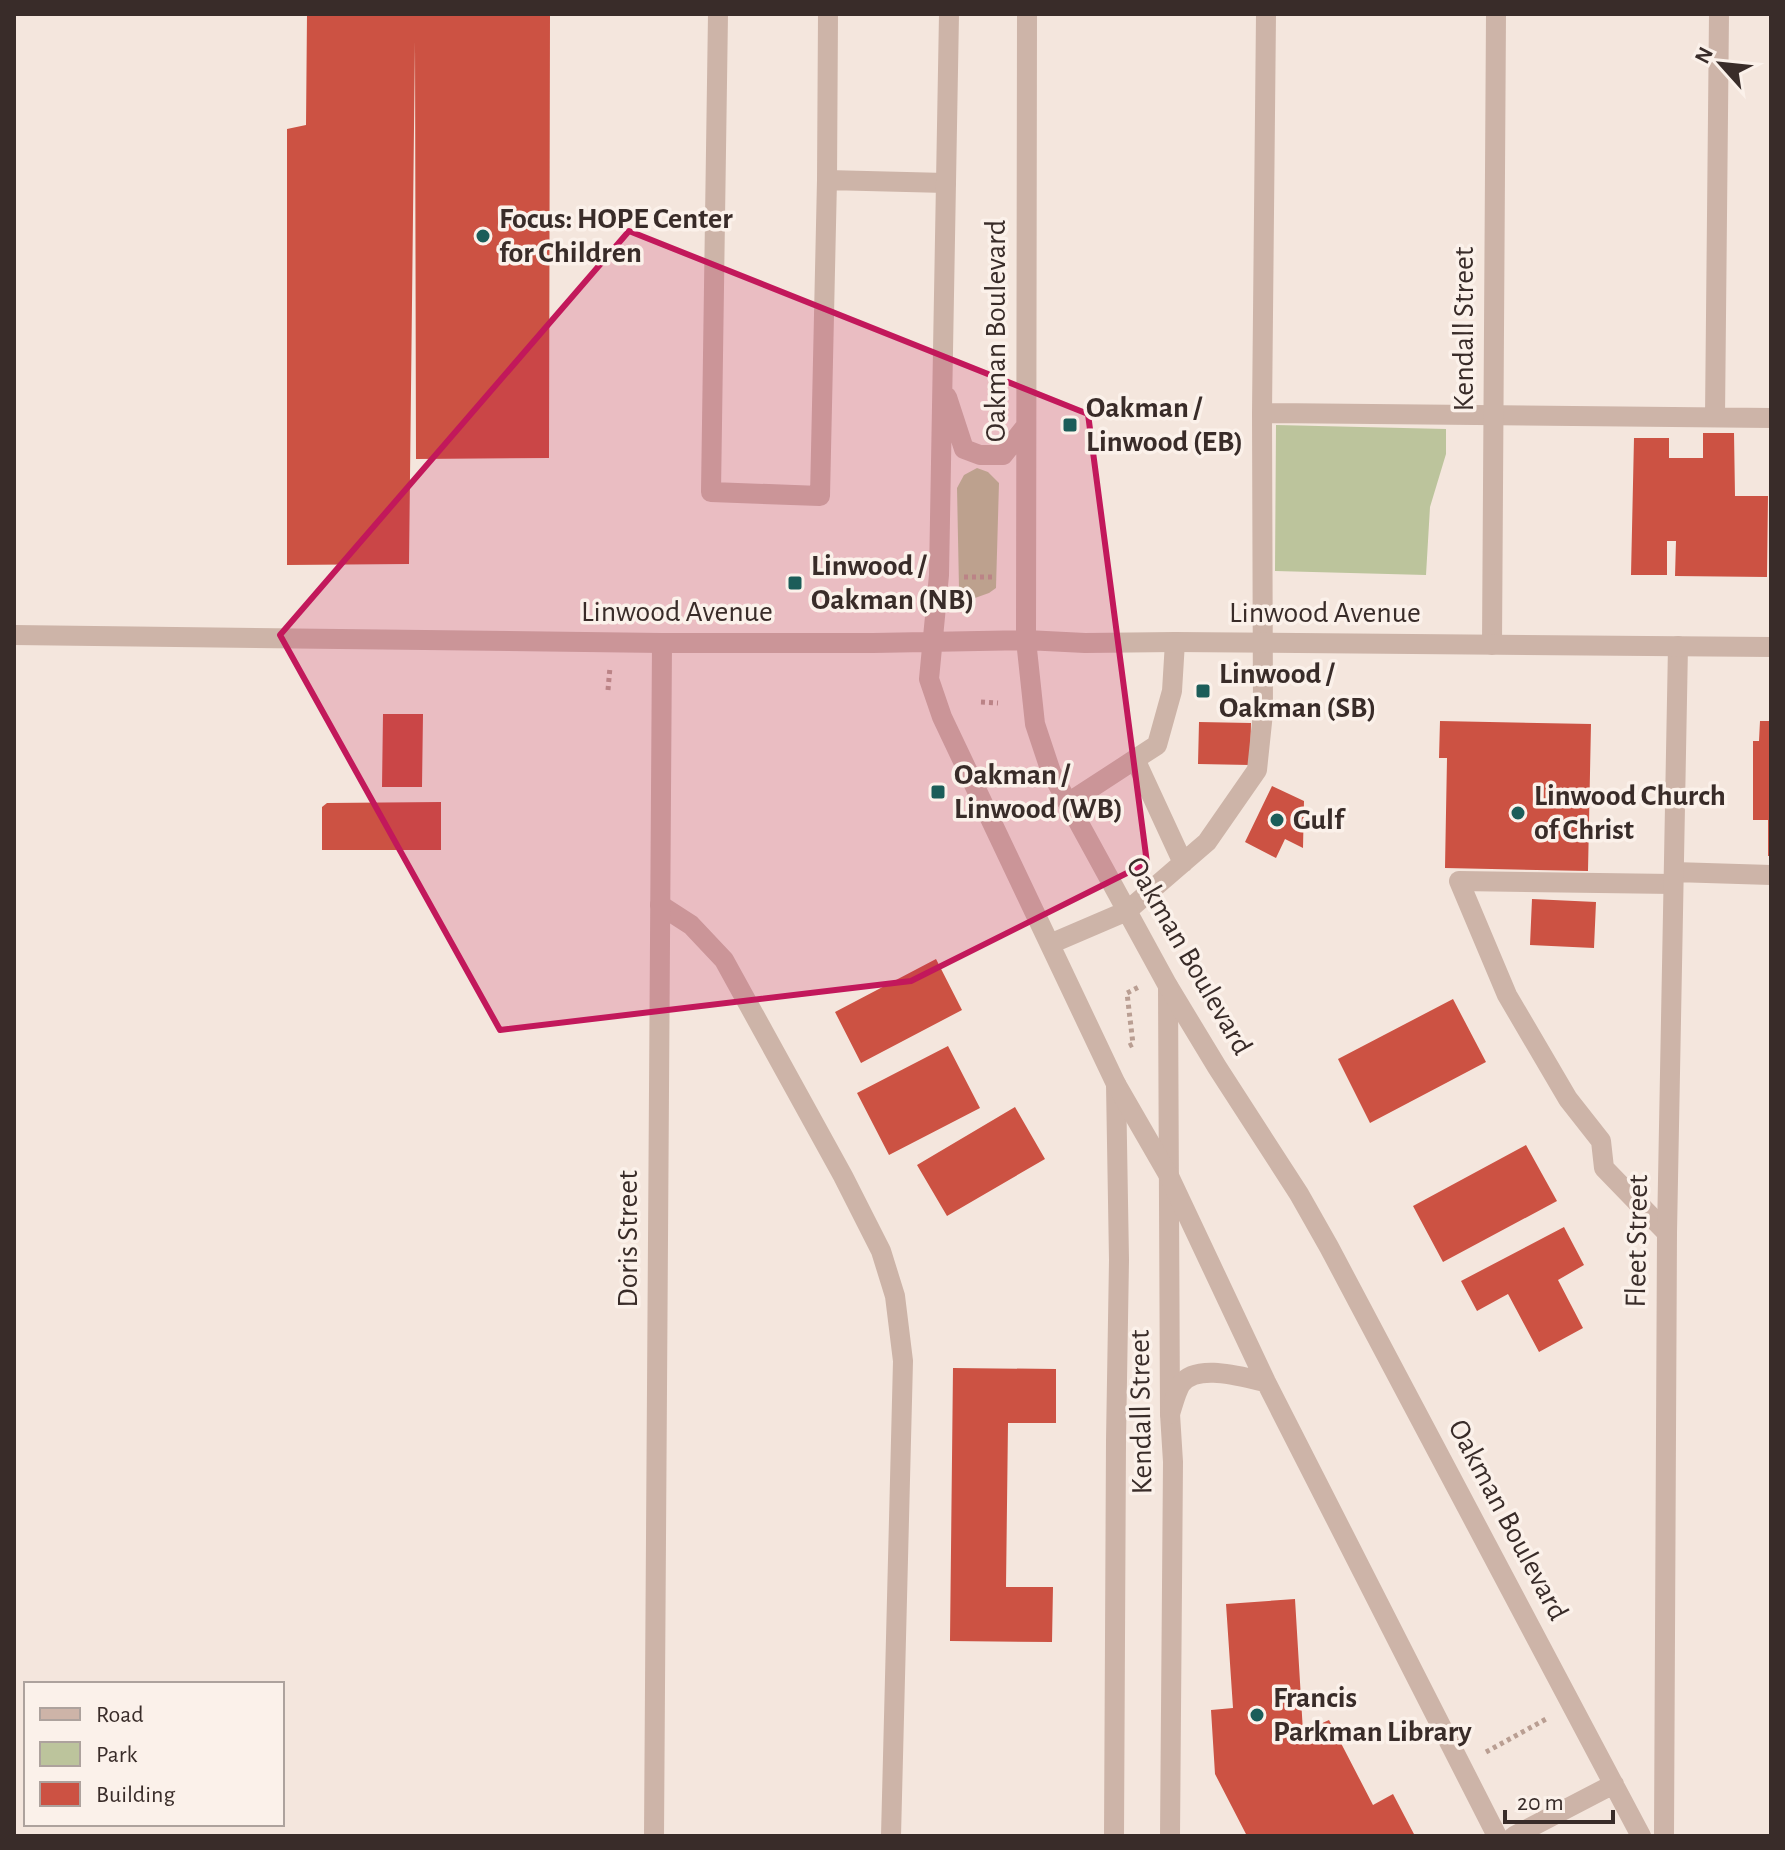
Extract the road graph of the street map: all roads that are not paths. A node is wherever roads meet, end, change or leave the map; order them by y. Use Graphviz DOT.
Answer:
graph roads {
  1 [pos="718,14"];
  2 [pos="828,14"];
  3 [pos="949,14"];
  4 [pos="1027,14"];
  5 [pos="1266,14"];
  6 [pos="1496,14"];
  7 [pos="1719,14"];
  8 [pos="827,180"];
  9 [pos="946,183"];
  10 [pos="942,382"];
  11 [pos="1262,413"];
  12 [pos="1494,414"];
  13 [pos="1715,417"];
  14 [pos="1771,418"];
  15 [pos="1026,426"];
  16 [pos="14,635"];
  17 [pos="1026,640"];
  18 [pos="932,642"];
  19 [pos="1175,642"];
  20 [pos="662,643"];
  21 [pos="1262,643"];
  22 [pos="1492,645"];
  23 [pos="1678,646"];
  24 [pos="1771,647"];
  25 [pos="1135,759"];
  26 [pos="1068,803"];
  27 [pos="1183,863"];
  28 [pos="1771,875"];
  29 [pos="1674,878"];
  30 [pos="660,905"];
  31 [pos="1127,911"];
  32 [pos="1050,944"];
  33 [pos="1168,986"];
  34 [pos="1116,1084"];
  35 [pos="1169,1176"];
  36 [pos="1667,1233"];
  37 [pos="1266,1382"];
  38 [pos="1170,1414"];
  39 [pos="1614,1784"];
  40 [pos="654,1836"];
  41 [pos="891,1836"];
  42 [pos="1114,1836"];
  43 [pos="1170,1836"];
  44 [pos="1497,1836"];
  45 [pos="1514,1836"];
  46 [pos="1641,1836"];
  47 [pos="1664,1836"];
  1 -- 8 [label="street"];
  2 -- 8 [label="street"];
  3 -- 9 [label="street, Oakman Boulevard"];
  4 -- 15 [label="street, Oakman Boulevard"];
  5 -- 11 [label="street"];
  6 -- 12 [label="street, Kendall Street"];
  7 -- 13 [label="street"];
  8 -- 9 [label="street"];
  9 -- 10 [label="street, Oakman Boulevard"];
  10 -- 15 [label="street"];
  10 -- 18 [label="street, Oakman Boulevard"];
  11 -- 12 [label="street"];
  11 -- 21 [label="street"];
  12 -- 13 [label="street"];
  12 -- 22 [label="street, Kendall Street"];
  13 -- 14 [label="street"];
  15 -- 17 [label="street, Oakman Boulevard"];
  16 -- 20 [label="street, Linwood Avenue"];
  17 -- 18 [label="street, Linwood Avenue"];
  17 -- 19 [label="street, Linwood Avenue"];
  17 -- 26 [label="street, Oakman Boulevard"];
  18 -- 20 [label="street, Linwood Avenue"];
  18 -- 32 [label="street, Oakman Boulevard"];
  19 -- 21 [label="street, Linwood Avenue"];
  19 -- 25 [label="street"];
  20 -- 30 [label="street, Doris Street"];
  21 -- 22 [label="street, Linwood Avenue"];
  21 -- 27 [label="street"];
  22 -- 23 [label="street, Linwood Avenue"];
  23 -- 24 [label="street, Linwood Avenue"];
  23 -- 29 [label="street, Fleet Street"];
  25 -- 26 [label="street"];
  25 -- 27 [label="street"];
  26 -- 31 [label="street, Oakman Boulevard"];
  27 -- 31 [label="street"];
  28 -- 29 [label="street"];
  29 -- 36 [label="street, Fleet Street"];
  29 -- 36 [label="street"];
  30 -- 40 [label="street, Doris Street"];
  30 -- 41 [label="street"];
  31 -- 32 [label="street"];
  31 -- 33 [label="street, Oakman Boulevard"];
  32 -- 34 [label="street, Oakman Boulevard"];
  33 -- 35 [label="street, Kendall Street"];
  33 -- 39 [label="street, Oakman Boulevard"];
  34 -- 35 [label="street, Oakman Boulevard"];
  34 -- 42 [label="street, Kendall Street"];
  35 -- 37 [label="street, Oakman Boulevard"];
  35 -- 38 [label="street, Kendall Street"];
  36 -- 47 [label="street, Fleet Street"];
  37 -- 38 [label="street"];
  37 -- 44 [label="street, Oakman Boulevard"];
  38 -- 43 [label="street, Kendall Street"];
  39 -- 45 [label="street"];
  39 -- 46 [label="street, Oakman Boulevard"];
}
